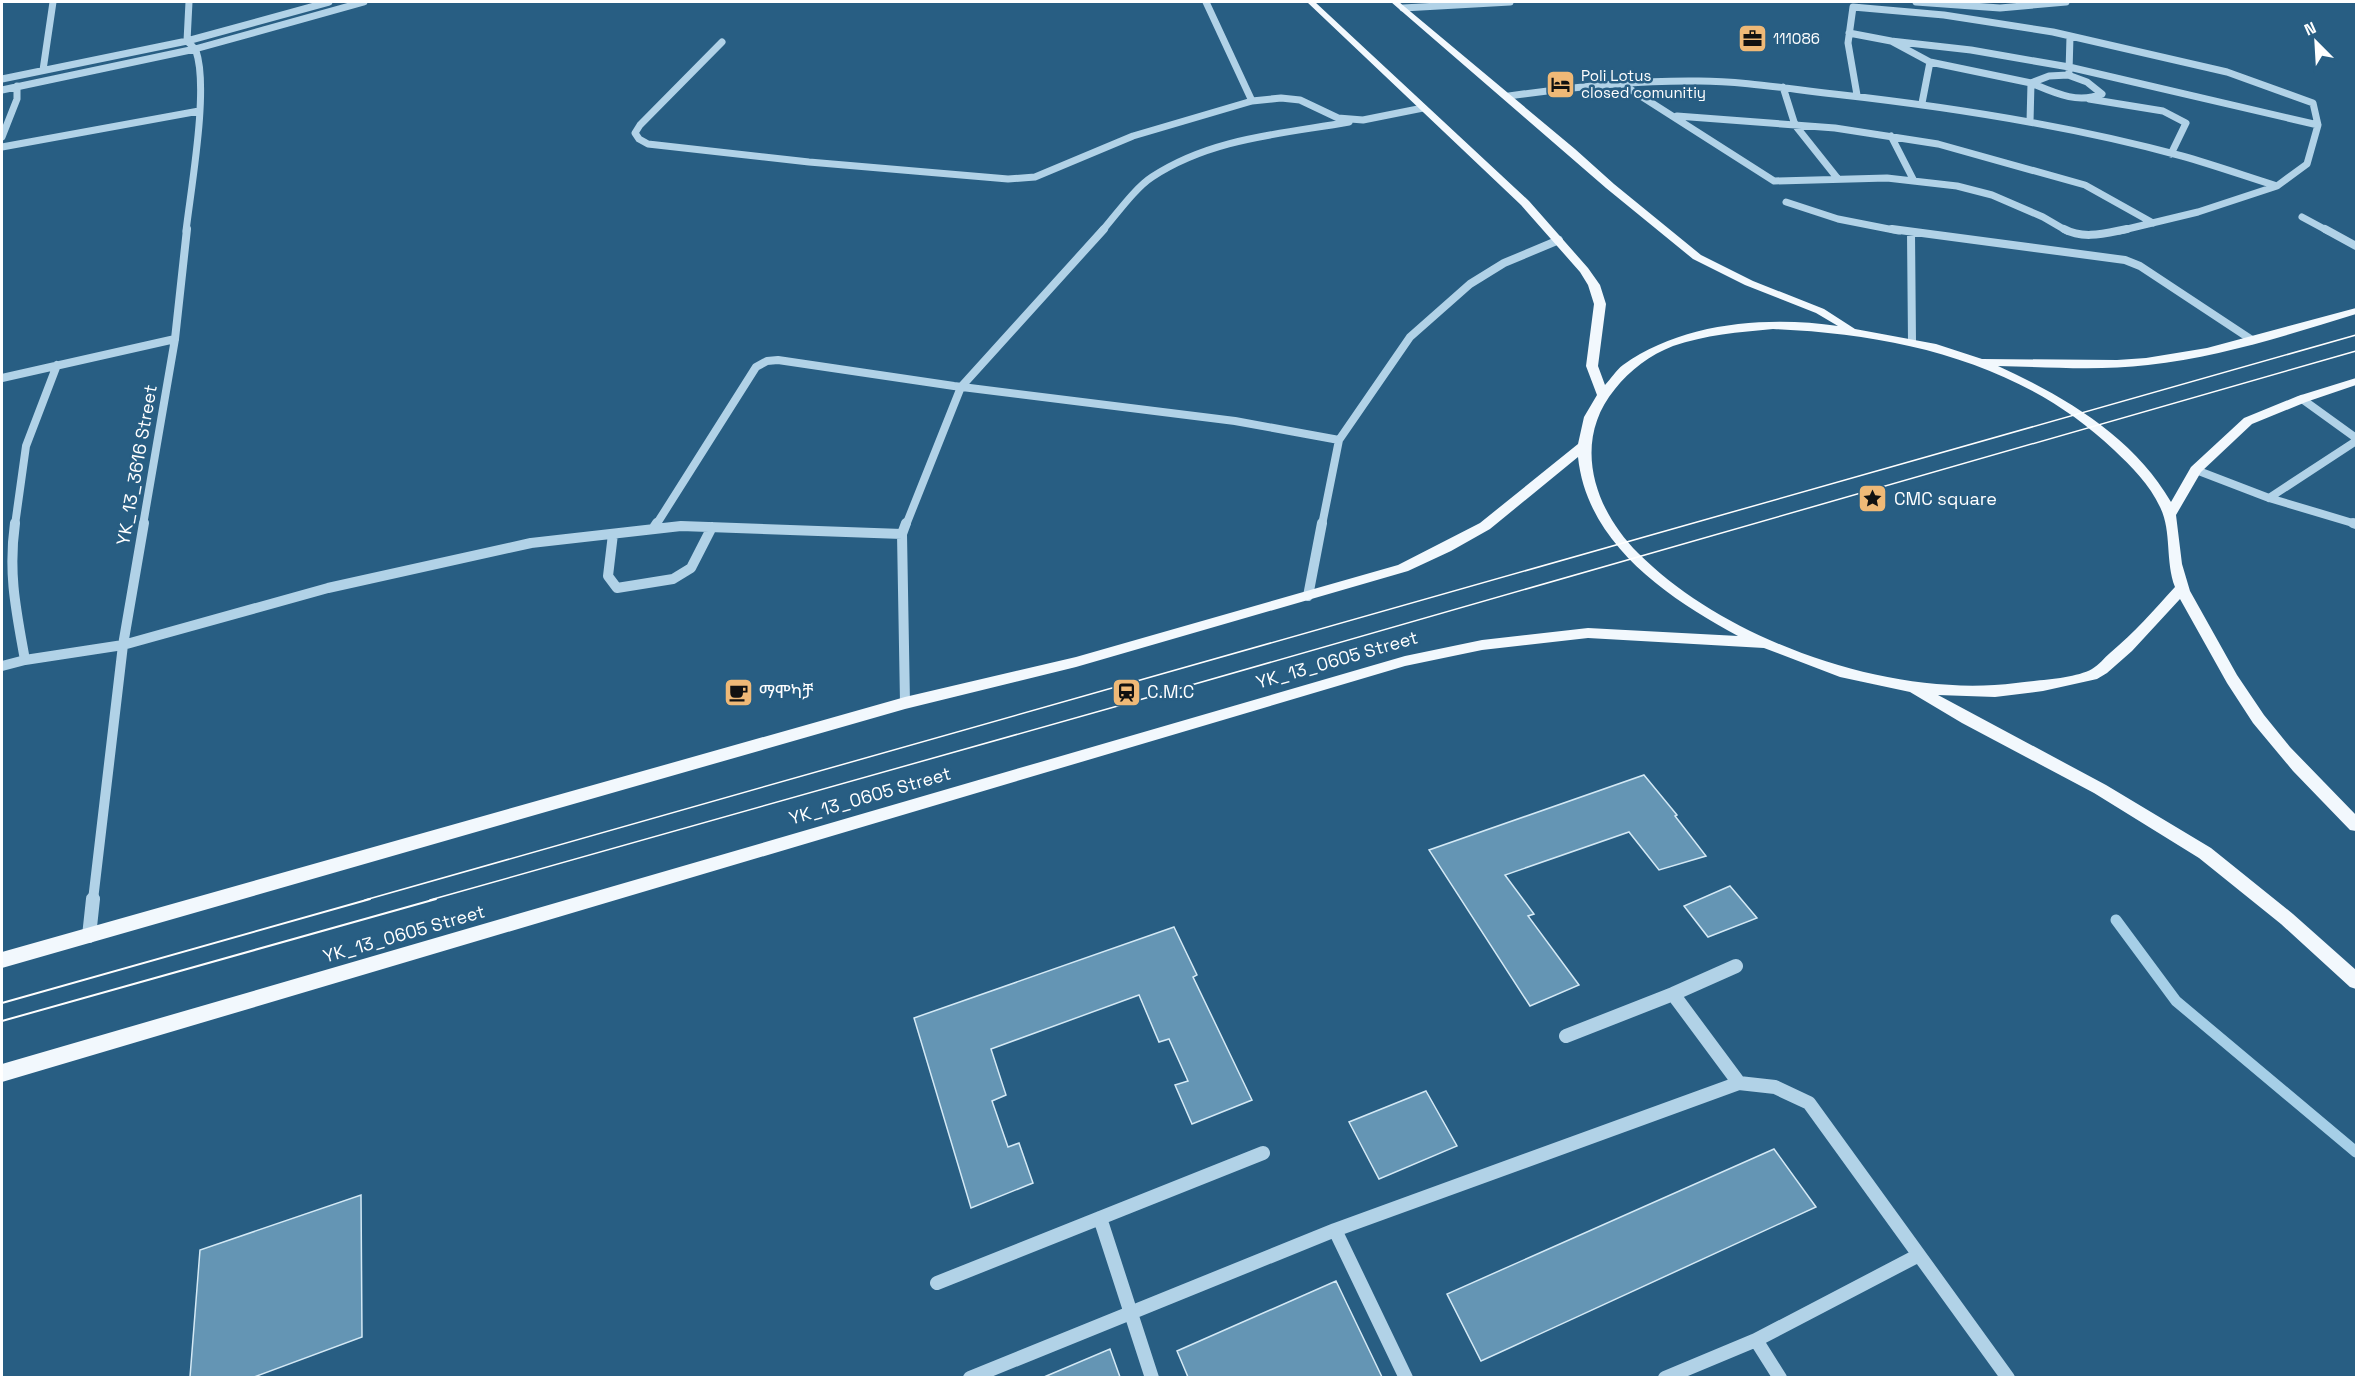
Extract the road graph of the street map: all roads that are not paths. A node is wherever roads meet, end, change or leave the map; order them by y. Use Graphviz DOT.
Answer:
graph roads {
  1 [pos="53,2"];
  2 [pos="189,2"];
  3 [pos="329,2"];
  4 [pos="364,2"];
  5 [pos="1206,2"];
  6 [pos="1311,2"];
  7 [pos="1510,2"];
  8 [pos="1916,2"];
  9 [pos="2066,2"];
  10 [pos="1399,5"];
  11 [pos="1849,33"];
  12 [pos="2070,36"];
  13 [pos="187,41"];
  14 [pos="1891,41"];
  15 [pos="722,42"];
  16 [pos="195,49"];
  17 [pos="1930,62"];
  18 [pos="2069,67"];
  19 [pos="43,70"];
  20 [pos="2069,76"];
  21 [pos="2,79"];
  22 [pos="2031,83"];
  23 [pos="1622,84"];
  24 [pos="17,86"];
  25 [pos="1783,87"];
  26 [pos="2,90"];
  27 [pos="1857,95"];
  28 [pos="1509,96"];
  29 [pos="2089,99"];
  30 [pos="1252,101"];
  31 [pos="1922,103"];
  32 [pos="1424,108"];
  33 [pos="199,111"];
  34 [pos="1674,116"];
  35 [pos="1363,120"];
  36 [pos="2030,122"];
  37 [pos="1795,125"];
  38 [pos="2318,125"];
  39 [pos="1891,136"];
  40 [pos="2,137"];
  41 [pos="2,147"];
  42 [pos="2171,154"];
  43 [pos="1838,178"];
  44 [pos="1914,181"];
  45 [pos="2277,186"];
  46 [pos="1786,202"];
  47 [pos="2302,217"];
  48 [pos="2153,223"];
  49 [pos="1911,233"];
  50 [pos="1559,240"];
  51 [pos="2356,246"];
  52 [pos="2356,311"];
  53 [pos="1852,330"];
  54 [pos="175,339"];
  55 [pos="2252,340"];
  56 [pos="1912,341"];
  57 [pos="1978,362"];
  58 [pos="57,365"];
  59 [pos="2,378"];
  60 [pos="2356,381"];
  61 [pos="961,387"];
  62 [pos="1602,394"];
  63 [pos="2302,399"];
  64 [pos="1339,440"];
  65 [pos="2356,440"];
  66 [pos="1584,446"];
  67 [pos="2196,470"];
  68 [pos="2269,498"];
  69 [pos="2171,513"];
  70 [pos="2356,524"];
  71 [pos="712,527"];
  72 [pos="653,529"];
  73 [pos="613,534"];
  74 [pos="902,534"];
  75 [pos="2181,589"];
  76 [pos="1308,596"];
  77 [pos="1763,643"];
  78 [pos="123,645"];
  79 [pos="25,660"];
  80 [pos="2,666"];
  81 [pos="1915,688"];
  82 [pos="904,703"];
  83 [pos="2356,825"];
  84 [pos="89,936"];
  85 [pos="2,960"];
  86 [pos="1736,966"];
  87 [pos="2356,981"];
  88 [pos="1673,994"];
  89 [pos="1566,1036"];
  90 [pos="2,1073"];
  91 [pos="1739,1083"];
  92 [pos="1263,1153"];
  93 [pos="1100,1218"];
  94 [pos="1335,1230"];
  95 [pos="1919,1255"];
  96 [pos="937,1283"];
  97 [pos="1131,1313"];
  98 [pos="1756,1340"];
  99 [pos="970,1377"];
  100 [pos="1152,1377"];
  101 [pos="1406,1377"];
  102 [pos="1665,1377"];
  103 [pos="1780,1377"];
  104 [pos="2008,1377"];
  1 -- 19 [label="street"];
  2 -- 13 [label="street"];
  3 -- 13 [label="street"];
  4 -- 16 [label="street"];
  5 -- 30 [label="street"];
  6 -- 32 [label="main road"];
  7 -- 10 [label="street"];
  8 -- 9 [label="street"];
  10 -- 28 [label="main road"];
  11 -- 12 [label="street"];
  11 -- 14 [label="street"];
  11 -- 27 [label="street"];
  12 -- 18 [label="street"];
  12 -- 38 [label="street"];
  13 -- 16 [label="street"];
  13 -- 19 [label="street"];
  14 -- 17 [label="street"];
  14 -- 18 [label="street"];
  15 -- 30 [label="street"];
  16 -- 24 [label="street"];
  16 -- 33 [label="street, YK_13_3616 Street"];
  17 -- 22 [label="street"];
  17 -- 31 [label="street"];
  18 -- 20 [label="street"];
  18 -- 38 [label="street"];
  19 -- 21 [label="street"];
  20 -- 22 [label="street"];
  20 -- 29 [label="street"];
  22 -- 29 [label="street"];
  22 -- 36 [label="street"];
  23 -- 25 [label="street"];
  23 -- 28 [label="street"];
  23 -- 34 [label="street"];
  24 -- 26 [label="street"];
  24 -- 40 [label="street"];
  25 -- 27 [label="street"];
  25 -- 37 [label="street"];
  27 -- 31 [label="street"];
  28 -- 53 [label="main road"];
  29 -- 42 [label="street"];
  30 -- 35 [label="street"];
  31 -- 36 [label="street"];
  32 -- 35 [label="street"];
  32 -- 50 [label="main road"];
  33 -- 41 [label="street"];
  33 -- 54 [label="street, YK_13_3616 Street"];
  34 -- 37 [label="street"];
  34 -- 43 [label="street"];
  35 -- 61 [label="street"];
  36 -- 42 [label="street"];
  37 -- 39 [label="street"];
  37 -- 43 [label="street"];
  38 -- 45 [label="street"];
  39 -- 44 [label="street"];
  39 -- 48 [label="street"];
  42 -- 45 [label="street"];
  43 -- 44 [label="street"];
  44 -- 48 [label="street"];
  45 -- 48 [label="street"];
  46 -- 49 [label="street"];
  47 -- 51 [label="street"];
  49 -- 55 [label="street"];
  49 -- 56 [label="street"];
  50 -- 62 [label="main road"];
  50 -- 64 [label="street"];
  52 -- 55 [label="main road"];
  53 -- 56 [label="main road"];
  53 -- 62 [label="main road"];
  54 -- 58 [label="street"];
  54 -- 78 [label="street, YK_13_3616 Street"];
  55 -- 57 [label="main road"];
  56 -- 57 [label="main road"];
  57 -- 69 [label="main road"];
  58 -- 59 [label="street"];
  58 -- 79 [label="street"];
  60 -- 63 [label="main road"];
  61 -- 64 [label="street"];
  61 -- 72 [label="street"];
  61 -- 74 [label="street"];
  62 -- 66 [label="main road"];
  63 -- 65 [label="street"];
  63 -- 67 [label="main road"];
  64 -- 76 [label="street"];
  65 -- 68 [label="street"];
  66 -- 76 [label="main road"];
  66 -- 77 [label="main road"];
  67 -- 68 [label="street"];
  67 -- 69 [label="main road"];
  68 -- 70 [label="street"];
  69 -- 75 [label="main road"];
  71 -- 72 [label="street"];
  71 -- 73 [label="street"];
  71 -- 74 [label="street"];
  72 -- 73 [label="street"];
  73 -- 78 [label="street"];
  74 -- 82 [label="street"];
  75 -- 81 [label="main road"];
  75 -- 83 [label="main road"];
  76 -- 82 [label="main road"];
  77 -- 81 [label="main road"];
  77 -- 90 [label="main road, YK_13_0605 Street"];
  78 -- 79 [label="street"];
  78 -- 84 [label="street, YK_13_3616 Street"];
  79 -- 80 [label="street"];
  81 -- 87 [label="main road"];
  82 -- 84 [label="main road"];
  84 -- 85 [label="main road"];
  86 -- 88 [label="street"];
  88 -- 89 [label="street"];
  88 -- 91 [label="street"];
  91 -- 94 [label="street"];
  91 -- 95 [label="street"];
  92 -- 93 [label="street"];
  93 -- 96 [label="street"];
  93 -- 97 [label="street"];
  94 -- 97 [label="street"];
  94 -- 101 [label="street"];
  95 -- 98 [label="street"];
  95 -- 104 [label="street"];
  97 -- 99 [label="street"];
  97 -- 100 [label="street"];
  98 -- 102 [label="street"];
  98 -- 103 [label="street"];
}
